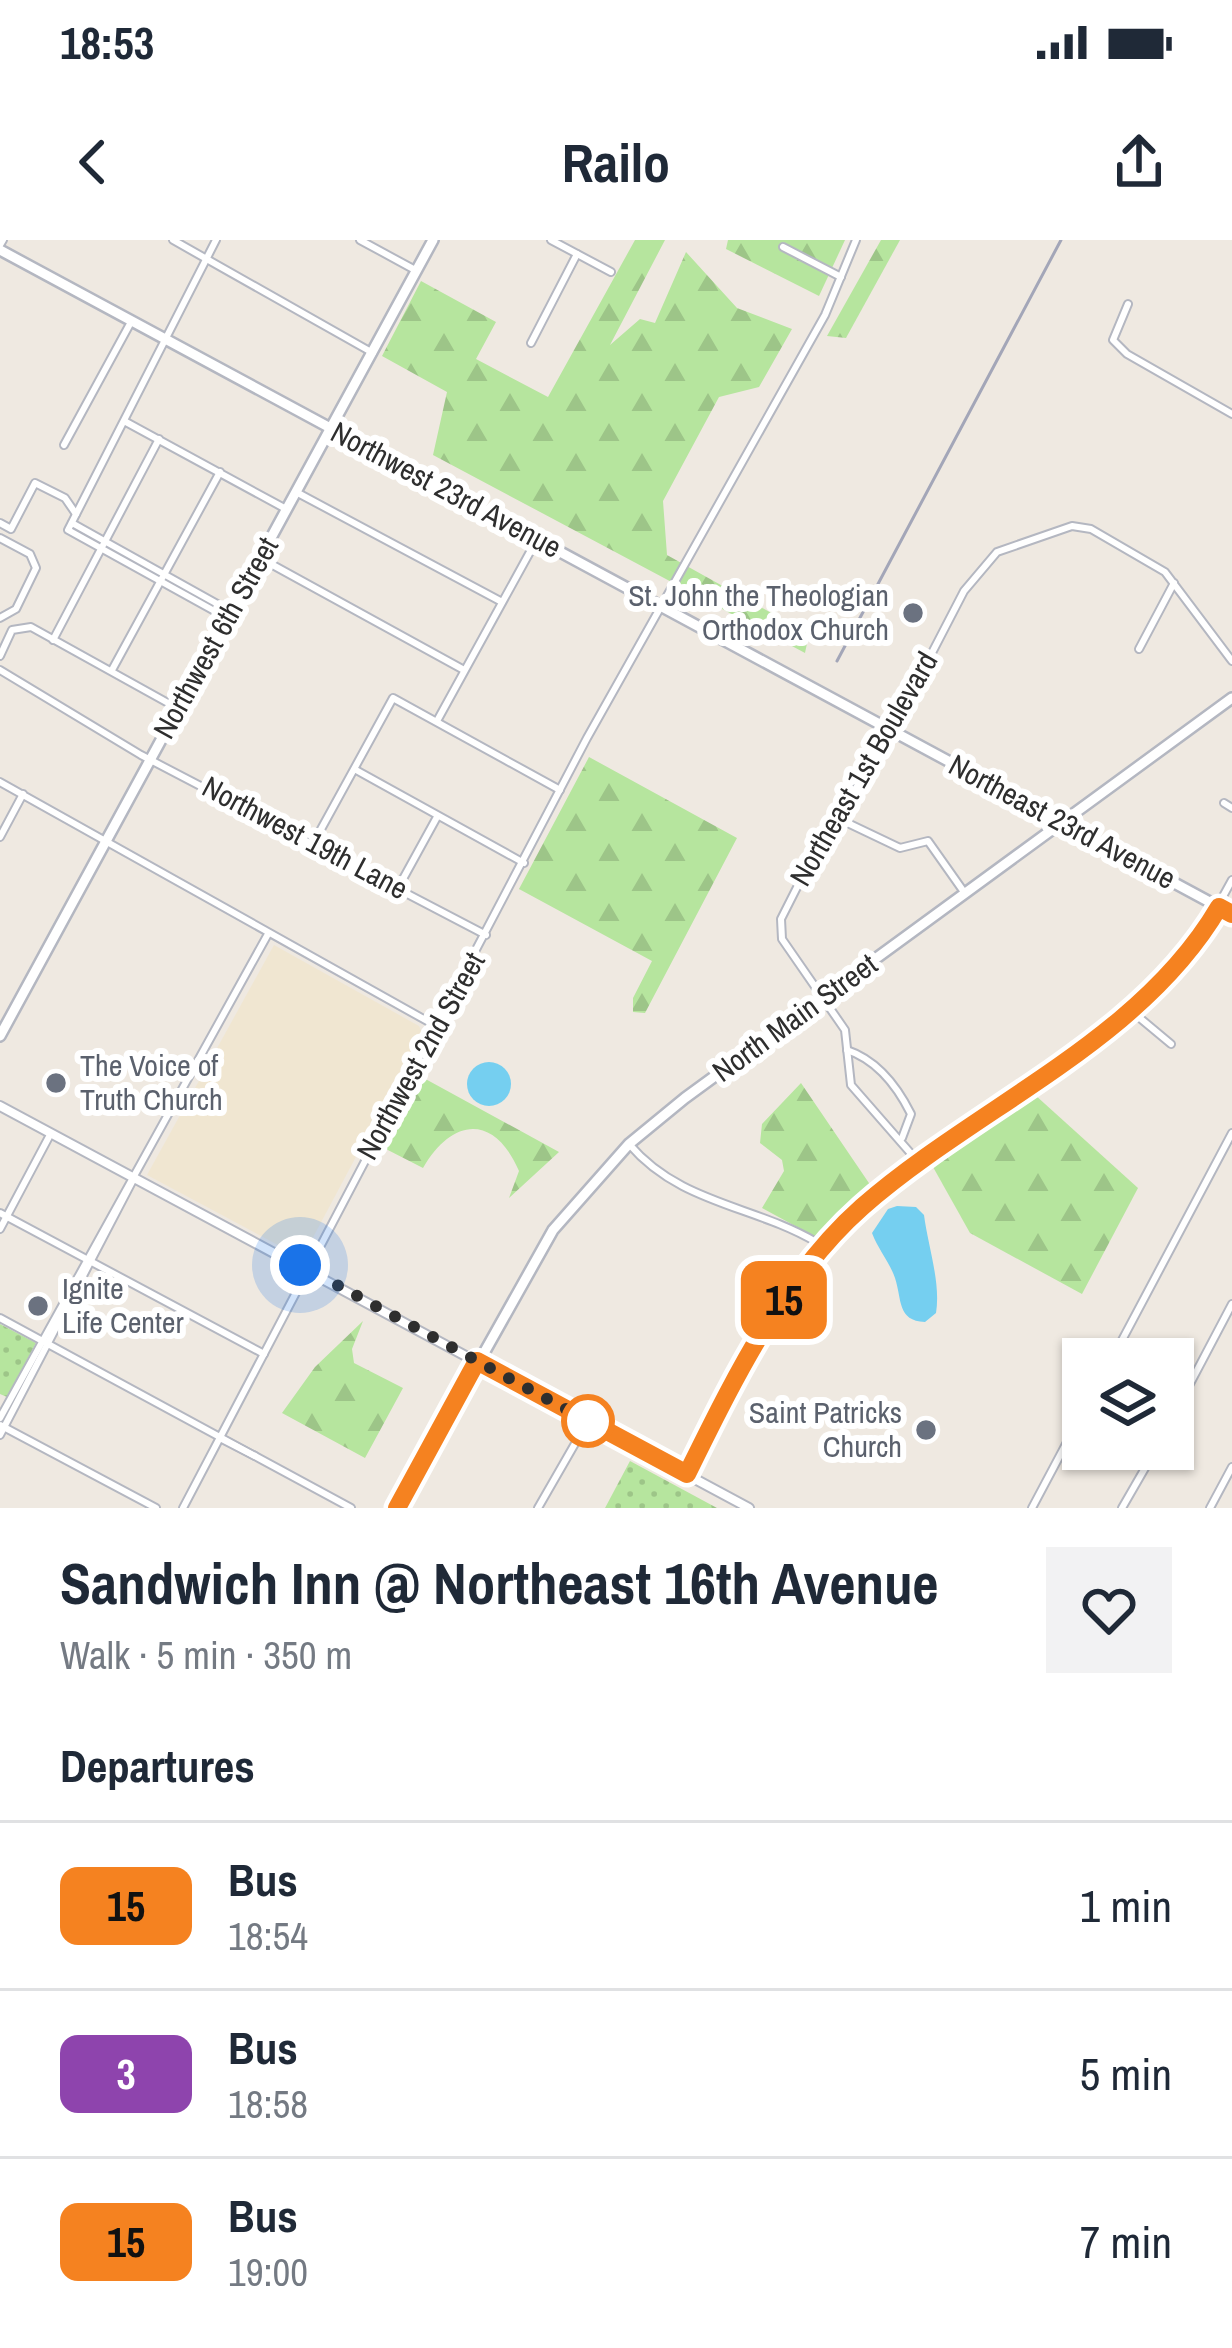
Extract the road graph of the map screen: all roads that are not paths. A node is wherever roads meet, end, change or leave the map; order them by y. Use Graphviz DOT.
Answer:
graph roads {
  1 [pos="173,240"];
  2 [pos="216,240"];
  3 [pos="360,240"];
  4 [pos="433,240"];
  5 [pos="551,240"];
  6 [pos="856,240"];
  7 [pos="1,245"];
  8 [pos="782,247"];
  9 [pos="577,254"];
  10 [pos="206,258"];
  11 [pos="417,271"];
  12 [pos="610,272"];
  13 [pos="841,277"];
  14 [pos="1128,304"];
  15 [pos="131,321"];
  16 [pos="166,340"];
  17 [pos="531,343"];
  18 [pos="373,353"];
  19 [pos="1232,415"];
  20 [pos="126,422"];
  21 [pos="331,429"];
  22 [pos="159,439"];
  23 [pos="64,445"];
  24 [pos="220,472"];
  25 [pos="296,491"];
  26 [pos="286,509"];
  27 [pos="72,522"];
  28 [pos="0,523"];
  29 [pos="0,538"];
  30 [pos="537,538"];
  31 [pos="102,544"];
  32 [pos="260,558"];
  33 [pos="162,577"];
  34 [pos="1174,583"];
  35 [pos="502,602"];
  36 [pos="660,604"];
  37 [pos="229,614"];
  38 [pos="0,618"];
  39 [pos="53,640"];
  40 [pos="1139,649"];
  41 [pos="0,656"];
  42 [pos="1232,661"];
  43 [pos="0,670"];
  44 [pos="112,670"];
  45 [pos="464,670"];
  46 [pos="1232,698"];
  47 [pos="177,708"];
  48 [pos="437,721"];
  49 [pos="892,730"];
  50 [pos="150,758"];
  51 [pos="356,770"];
  52 [pos="0,782"];
  53 [pos="560,790"];
  54 [pos="23,794"];
  55 [pos="1223,803"];
  56 [pos="1232,808"];
  57 [pos="437,816"];
  58 [pos="835,817"];
  59 [pos="1062,822"];
  60 [pos="0,837"];
  61 [pos="105,841"];
  62 [pos="314,842"];
  63 [pos="524,863"];
  64 [pos="1232,880"];
  65 [pos="398,888"];
  66 [pos="966,895"];
  67 [pos="1219,907"];
  68 [pos="1232,914"];
  69 [pos="268,934"];
  70 [pos="486,935"];
  71 [pos="823,998"];
  72 [pos="1129,1009"];
  73 [pos="436,1026"];
  74 [pos="0,1036"];
  75 [pos="1171,1044"];
  76 [pos="847,1050"];
  77 [pos="0,1106"];
  78 [pos="51,1132"];
  79 [pos="1232,1133"];
  80 [pos="902,1138"];
  81 [pos="629,1144"];
  82 [pos="920,1164"];
  83 [pos="134,1178"];
  84 [pos="3,1215"];
  85 [pos="0,1229"];
  86 [pos="816,1242"];
  87 [pos="88,1261"];
  88 [pos="308,1270"];
  89 [pos="1232,1304"];
  90 [pos="0,1318"];
  91 [pos="1123,1338"];
  92 [pos="45,1342"];
  93 [pos="264,1354"];
  94 [pos="477,1361"];
  95 [pos="1194,1376"];
  96 [pos="588,1421"];
  97 [pos="1,1426"];
  98 [pos="220,1437"];
  99 [pos="1062,1452"];
  100 [pos="1232,1467"];
  101 [pos="1144,1470"];
  102 [pos="687,1474"];
  103 [pos="156,1508"];
  104 [pos="183,1508"];
  105 [pos="351,1508"];
  106 [pos="397,1508"];
  107 [pos="538,1508"];
  108 [pos="749,1508"];
  109 [pos="1032,1508"];
  110 [pos="1122,1508"];
  111 [pos="1210,1508"];
  1 -- 10 [label="street"];
  2 -- 10 [label="street"];
  3 -- 11 [label="street"];
  4 -- 11 [label="main road, Northwest 6th Street"];
  5 -- 9 [label="street"];
  6 -- 13 [label="street, Northwest 2nd Street"];
  7 -- 15 [label="main road, Northwest 23rd Avenue"];
  8 -- 13 [label="street"];
  9 -- 12 [label="street"];
  9 -- 17 [label="street"];
  10 -- 16 [label="street"];
  10 -- 18 [label="street"];
  11 -- 18 [label="main road, Northwest 6th Street"];
  13 -- 36 [label="street, Northwest 2nd Street"];
  14 -- 19 [label="street"];
  15 -- 16 [label="main road, Northwest 23rd Avenue"];
  15 -- 23 [label="street"];
  16 -- 20 [label="street"];
  16 -- 21 [label="main road, Northwest 23rd Avenue"];
  18 -- 21 [label="main road, Northwest 6th Street"];
  20 -- 22 [label="street"];
  20 -- 27 [label="street"];
  21 -- 25 [label="main road, Northwest 6th Street"];
  21 -- 30 [label="main road, Northwest 23rd Avenue"];
  22 -- 24 [label="street"];
  22 -- 31 [label="street"];
  24 -- 26 [label="street"];
  24 -- 33 [label="street"];
  25 -- 26 [label="main road, Northwest 6th Street"];
  25 -- 35 [label="street"];
  26 -- 32 [label="main road, Northwest 6th Street"];
  27 -- 28 [label="street"];
  27 -- 31 [label="street"];
  29 -- 38 [label="street"];
  30 -- 35 [label="street"];
  30 -- 36 [label="main road, Northwest 23rd Avenue"];
  31 -- 33 [label="street"];
  31 -- 39 [label="street"];
  32 -- 37 [label="main road, Northwest 6th Street"];
  32 -- 45 [label="street"];
  33 -- 37 [label="street"];
  33 -- 44 [label="street"];
  34 -- 40 [label="street"];
  34 -- 42 [label="street, Northeast 1st Boulevard"];
  34 -- 49 [label="street, Northeast 1st Boulevard"];
  35 -- 45 [label="street"];
  36 -- 49 [label="main road, Northwest 23rd Avenue"];
  36 -- 53 [label="street, Northwest 2nd Street"];
  37 -- 47 [label="main road, Northwest 6th Street"];
  39 -- 41 [label="street"];
  39 -- 44 [label="street"];
  43 -- 50 [label="street, Northwest 19th Lane"];
  44 -- 47 [label="street"];
  45 -- 48 [label="street"];
  46 -- 59 [label="main road, North Main Street"];
  47 -- 50 [label="main road, Northwest 6th Street"];
  48 -- 51 [label="street"];
  48 -- 53 [label="street"];
  49 -- 58 [label="street, Northeast 1st Boulevard"];
  49 -- 59 [label="main road, Northeast 23rd Avenue"];
  50 -- 61 [label="main road, Northwest 6th Street"];
  50 -- 62 [label="street, Northwest 19th Lane"];
  51 -- 57 [label="street"];
  51 -- 62 [label="street"];
  52 -- 54 [label="street"];
  53 -- 63 [label="street, Northwest 2nd Street"];
  54 -- 60 [label="street"];
  54 -- 61 [label="street"];
  55 -- 56 [label="street"];
  57 -- 63 [label="street"];
  57 -- 65 [label="street"];
  58 -- 66 [label="street"];
  58 -- 71 [label="street, Northeast 1st Boulevard"];
  59 -- 66 [label="main road, North Main Street"];
  59 -- 67 [label="main road, Northeast 23rd Avenue"];
  61 -- 69 [label="street"];
  61 -- 74 [label="main road, Northwest 6th Street"];
  62 -- 65 [label="street, Northwest 19th Lane"];
  63 -- 70 [label="street, Northwest 2nd Street"];
  64 -- 67 [label="street"];
  65 -- 70 [label="street, Northwest 19th Lane"];
  66 -- 71 [label="main road, North Main Street"];
  67 -- 68 [label="main road, Northeast 23rd Avenue"];
  67 -- 72 [label="street"];
  69 -- 73 [label="street"];
  69 -- 83 [label="street"];
  70 -- 73 [label="street, Northwest 2nd Street"];
  71 -- 76 [label="street"];
  71 -- 81 [label="main road, North Main Street"];
  72 -- 75 [label="street"];
  72 -- 82 [label="street"];
  73 -- 88 [label="street, Northwest 2nd Street"];
  76 -- 80 [label="street"];
  76 -- 80 [label="street"];
  77 -- 78 [label="street"];
  78 -- 83 [label="street"];
  78 -- 84 [label="street"];
  79 -- 91 [label="street"];
  80 -- 82 [label="street"];
  81 -- 86 [label="street"];
  81 -- 94 [label="main road, North Main Street"];
  82 -- 102 [label="street"];
  83 -- 87 [label="street"];
  83 -- 88 [label="street"];
  84 -- 85 [label="street"];
  84 -- 87 [label="street"];
  87 -- 92 [label="street"];
  87 -- 93 [label="street"];
  88 -- 93 [label="street, Northwest 2nd Street"];
  88 -- 94 [label="street"];
  89 -- 95 [label="street"];
  90 -- 92 [label="street"];
  92 -- 97 [label="street"];
  92 -- 98 [label="street"];
  93 -- 98 [label="street, Northwest 2nd Street"];
  94 -- 96 [label="street"];
  94 -- 106 [label="main road, North Main Street"];
  96 -- 102 [label="street"];
  96 -- 107 [label="street"];
  97 -- 103 [label="street"];
  98 -- 104 [label="street, Northwest 2nd Street"];
  98 -- 105 [label="street"];
  99 -- 109 [label="street"];
  100 -- 111 [label="street"];
  101 -- 110 [label="street"];
  102 -- 108 [label="street"];
}
